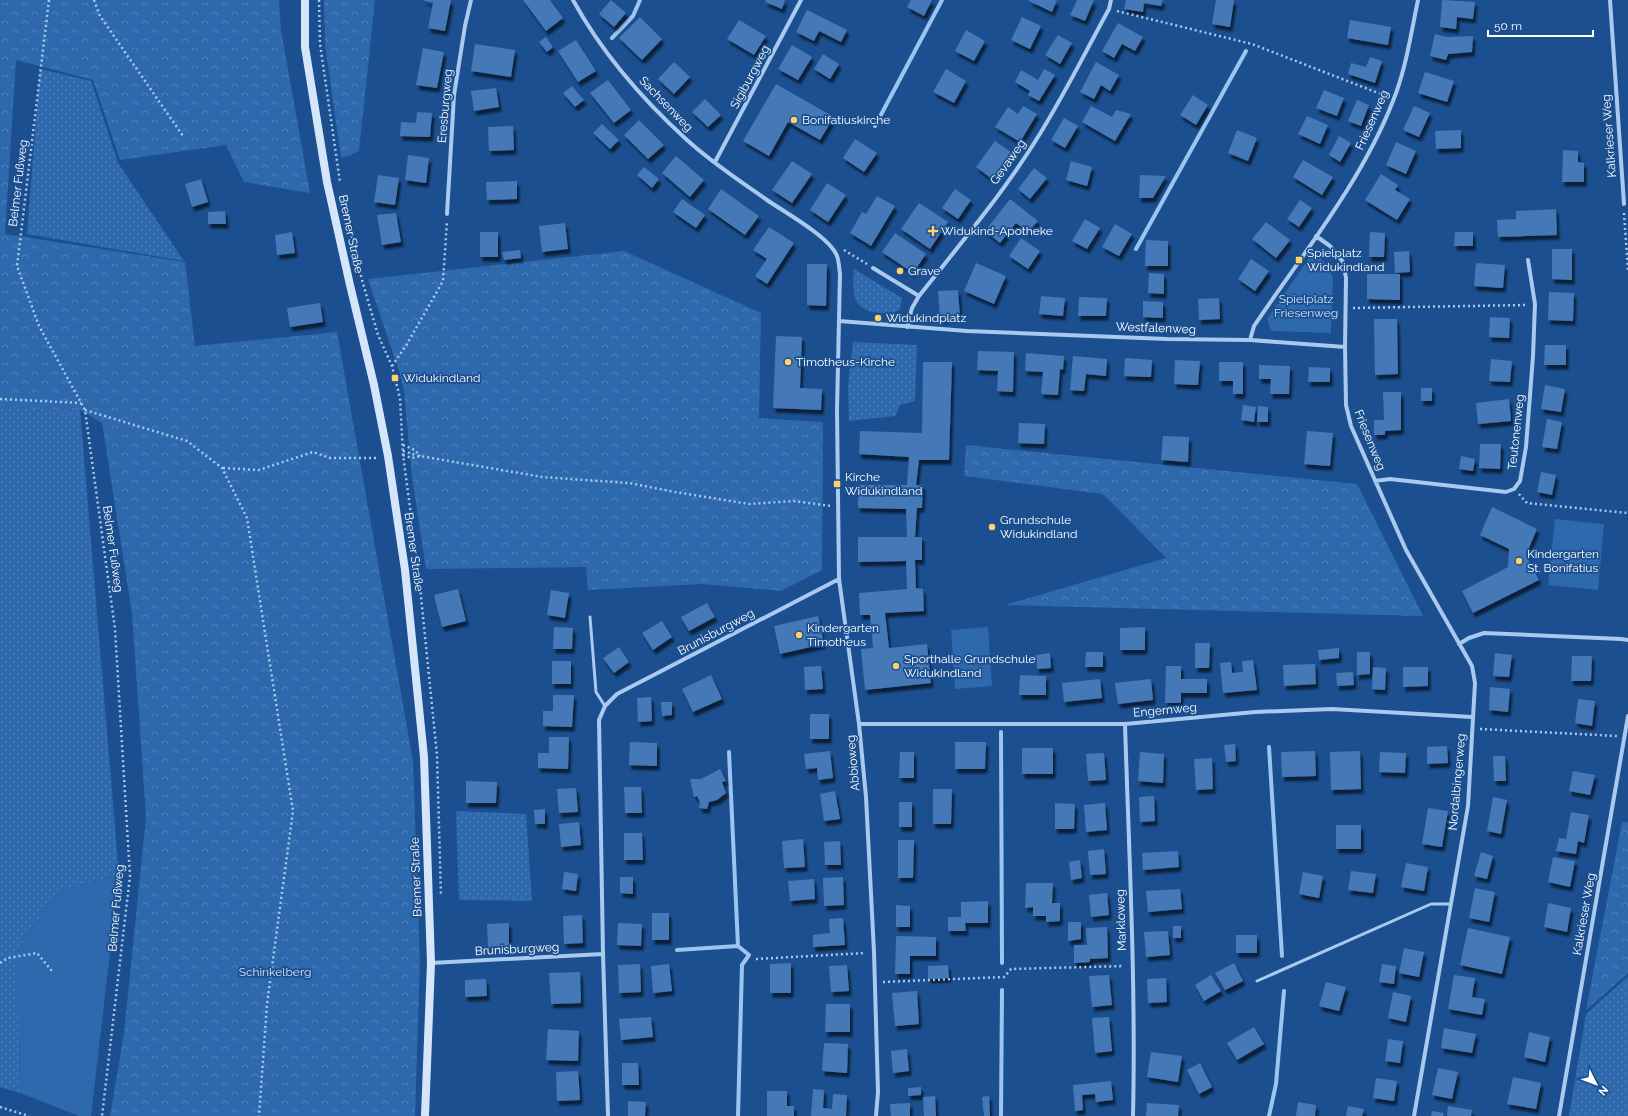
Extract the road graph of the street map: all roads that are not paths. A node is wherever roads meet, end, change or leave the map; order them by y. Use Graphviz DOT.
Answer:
graph roads {
  1 [pos="305,0"];
  2 [pos="471,0"];
  3 [pos="573,0"];
  4 [pos="801,0"];
  5 [pos="1111,0"];
  6 [pos="1418,0"];
  7 [pos="1610,0"];
  8 [pos="715,162"];
  9 [pos="1624,204"];
  10 [pos="447,214"];
  11 [pos="1316,236"];
  12 [pos="1528,260"];
  13 [pos="873,268"];
  14 [pos="919,296"];
  15 [pos="839,321"];
  16 [pos="907,327"];
  17 [pos="1250,340"];
  18 [pos="1345,347"];
  19 [pos="1376,481"];
  20 [pos="839,579"];
  21 [pos="590,617"];
  22 [pos="1628,640"];
  23 [pos="1459,644"];
  24 [pos="605,706"];
  25 [pos="1628,716"];
  26 [pos="1472,717"];
  27 [pos="859,724"];
  28 [pos="1124,724"];
  29 [pos="1451,904"];
  30 [pos="603,954"];
  31 [pos="431,963"];
  32 [pos="1257,981"];
  33 [pos="425,1116"];
  34 [pos="608,1116"];
  35 [pos="876,1116"];
  36 [pos="1133,1116"];
  37 [pos="1414,1116"];
  38 [pos="1559,1116"];
  1 -- 31 [label="main road, Bremer Straße"];
  2 -- 10 [label="street, Eresburgweg"];
  3 -- 8 [label="street, Sachsenweg"];
  4 -- 8 [label="street, Sigiburgweg"];
  5 -- 14 [label="street, Gevaweg"];
  6 -- 11 [label="street, Friesenweg"];
  7 -- 9 [label="street, Kalkrieser Weg"];
  8 -- 15 [label="street, Sachsenweg"];
  11 -- 17 [label="street, Friesenweg"];
  11 -- 18 [label="street, Friesenweg"];
  12 -- 19 [label="street, Teutonenweg"];
  13 -- 14 [label="street"];
  14 -- 16 [label="street, Gevaweg"];
  15 -- 16 [label="street"];
  15 -- 20 [label="street, Abbioweg"];
  16 -- 17 [label="street, Westfalenweg"];
  17 -- 18 [label="street, Westfalenweg"];
  18 -- 19 [label="street, Friesenweg"];
  19 -- 23 [label="street, Friesenweg"];
  20 -- 24 [label="street, Brunisburgweg"];
  20 -- 27 [label="street, Abbioweg"];
  21 -- 24 [label="lane"];
  22 -- 23 [label="street"];
  23 -- 26 [label="street, Nordalbingerweg"];
  24 -- 30 [label="street"];
  25 -- 38 [label="street, Kalkrieser Weg"];
  26 -- 28 [label="street, Engernweg"];
  26 -- 29 [label="street, Nordalbingerweg"];
  27 -- 28 [label="street, Engernweg"];
  27 -- 35 [label="street, Abbioweg"];
  28 -- 36 [label="street, Markloweg"];
  29 -- 32 [label="lane"];
  29 -- 37 [label="street, Nordalbingerweg"];
  30 -- 31 [label="street, Brunisburgweg"];
  30 -- 34 [label="street"];
  31 -- 33 [label="main road, Bremer Straße"];
}
